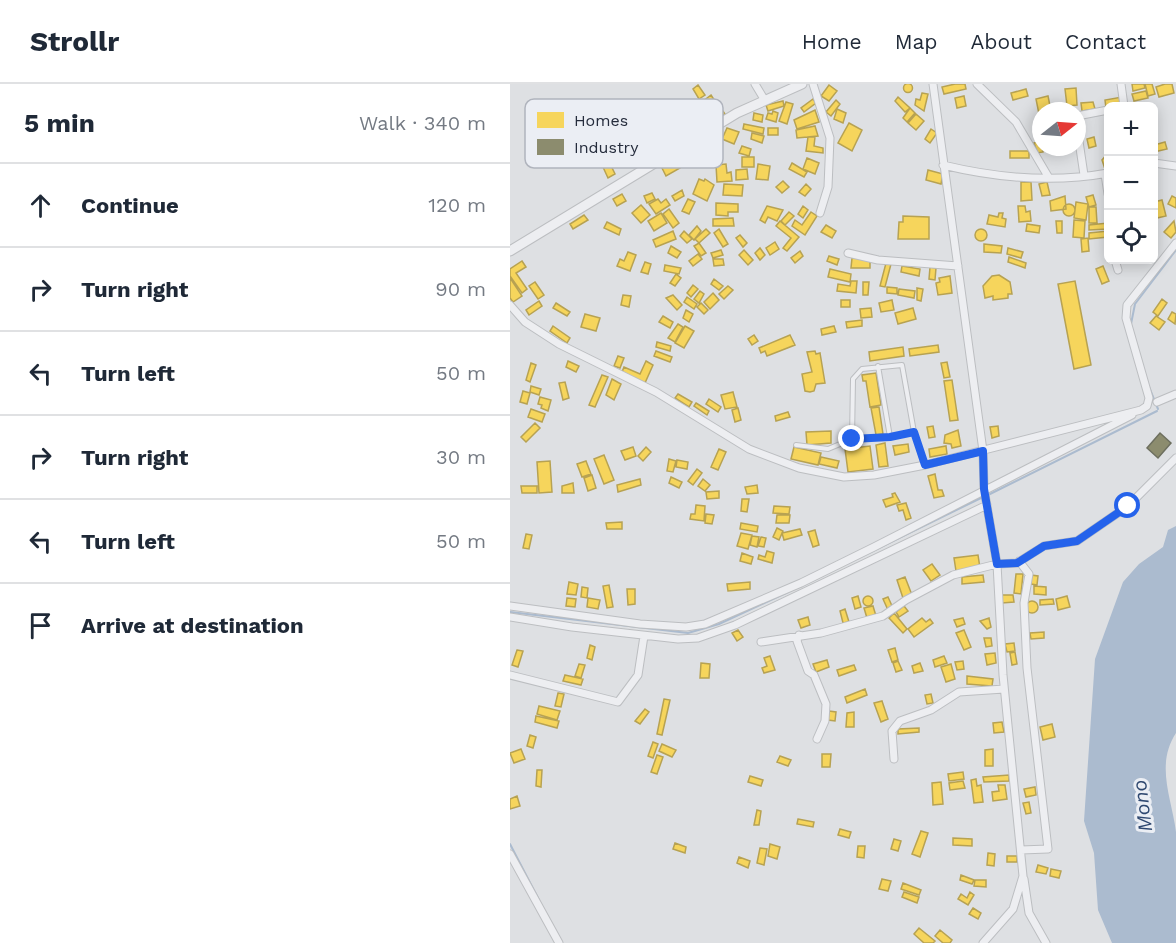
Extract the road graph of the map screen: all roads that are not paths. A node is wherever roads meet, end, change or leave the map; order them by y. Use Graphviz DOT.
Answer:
graph roads {
  1 [pos="755,84"];
  2 [pos="802,84"];
  3 [pos="813,84"];
  4 [pos="933,84"];
  5 [pos="977,84"];
  6 [pos="1121,84"];
  7 [pos="764,99"];
  8 [pos="1123,102"];
  9 [pos="1104,111"];
  10 [pos="1086,114"];
  11 [pos="723,124"];
  12 [pos="1081,156"];
  13 [pos="1158,164"];
  14 [pos="943,165"];
  15 [pos="1176,166"];
  16 [pos="649,168"];
  17 [pos="1104,173"];
  18 [pos="1084,176"];
  19 [pos="1049,178"];
  20 [pos="820,213"];
  21 [pos="1176,243"];
  22 [pos="510,251"];
  23 [pos="848,253"];
  24 [pos="1116,264"];
  25 [pos="957,266"];
  26 [pos="1118,270"];
  27 [pos="510,305"];
  28 [pos="878,366"];
  29 [pos="1176,394"];
  30 [pos="1150,405"];
  31 [pos="914,432"];
  32 [pos="890,437"];
  33 [pos="852,439"];
  34 [pos="796,445"];
  35 [pos="983,451"];
  36 [pos="1176,458"];
  37 [pos="925,465"];
  38 [pos="984,489"];
  39 [pos="987,505"];
  40 [pos="1019,561"];
  41 [pos="997,564"];
  42 [pos="510,606"];
  43 [pos="510,616"];
  44 [pos="799,635"];
  45 [pos="644,636"];
  46 [pos="761,642"];
  47 [pos="510,675"];
  48 [pos="1004,688"];
  49 [pos="817,739"];
  50 [pos="894,759"];
  51 [pos="1021,850"];
  52 [pos="510,854"];
  53 [pos="1023,876"];
  54 [pos="559,943"];
  55 [pos="983,943"];
  56 [pos="1046,943"];
  1 -- 7 [label="street"];
  2 -- 7 [label="street"];
  3 -- 20 [label="street"];
  4 -- 14 [label="street"];
  5 -- 19 [label="street"];
  6 -- 8 [label="street"];
  7 -- 11 [label="street"];
  9 -- 10 [label="street"];
  12 -- 18 [label="street"];
  13 -- 15 [label="street"];
  14 -- 19 [label="street"];
  14 -- 25 [label="street"];
  16 -- 22 [label="street"];
  17 -- 18 [label="street"];
  18 -- 19 [label="street"];
  21 -- 30 [label="street"];
  23 -- 25 [label="street"];
  24 -- 26 [label="street"];
  25 -- 35 [label="street"];
  27 -- 37 [label="street"];
  28 -- 31 [label="lane"];
  28 -- 32 [label="lane"];
  28 -- 33 [label="lane"];
  29 -- 30 [label="street"];
  30 -- 35 [label="street"];
  30 -- 38 [label="street"];
  31 -- 32 [label="lane"];
  31 -- 37 [label="lane"];
  32 -- 33 [label="lane"];
  33 -- 34 [label="lane"];
  35 -- 37 [label="street"];
  35 -- 38 [label="street"];
  36 -- 40 [label="street"];
  38 -- 39 [label="street"];
  38 -- 42 [label="street"];
  39 -- 41 [label="street"];
  39 -- 45 [label="street"];
  40 -- 41 [label="street"];
  40 -- 51 [label="street"];
  41 -- 44 [label="street"];
  41 -- 48 [label="street"];
  43 -- 45 [label="street"];
  44 -- 46 [label="street"];
  44 -- 49 [label="street"];
  45 -- 47 [label="street"];
  48 -- 50 [label="street"];
  48 -- 51 [label="street"];
  51 -- 53 [label="street"];
  52 -- 54 [label="street"];
  53 -- 55 [label="street"];
  53 -- 56 [label="street"];
}
